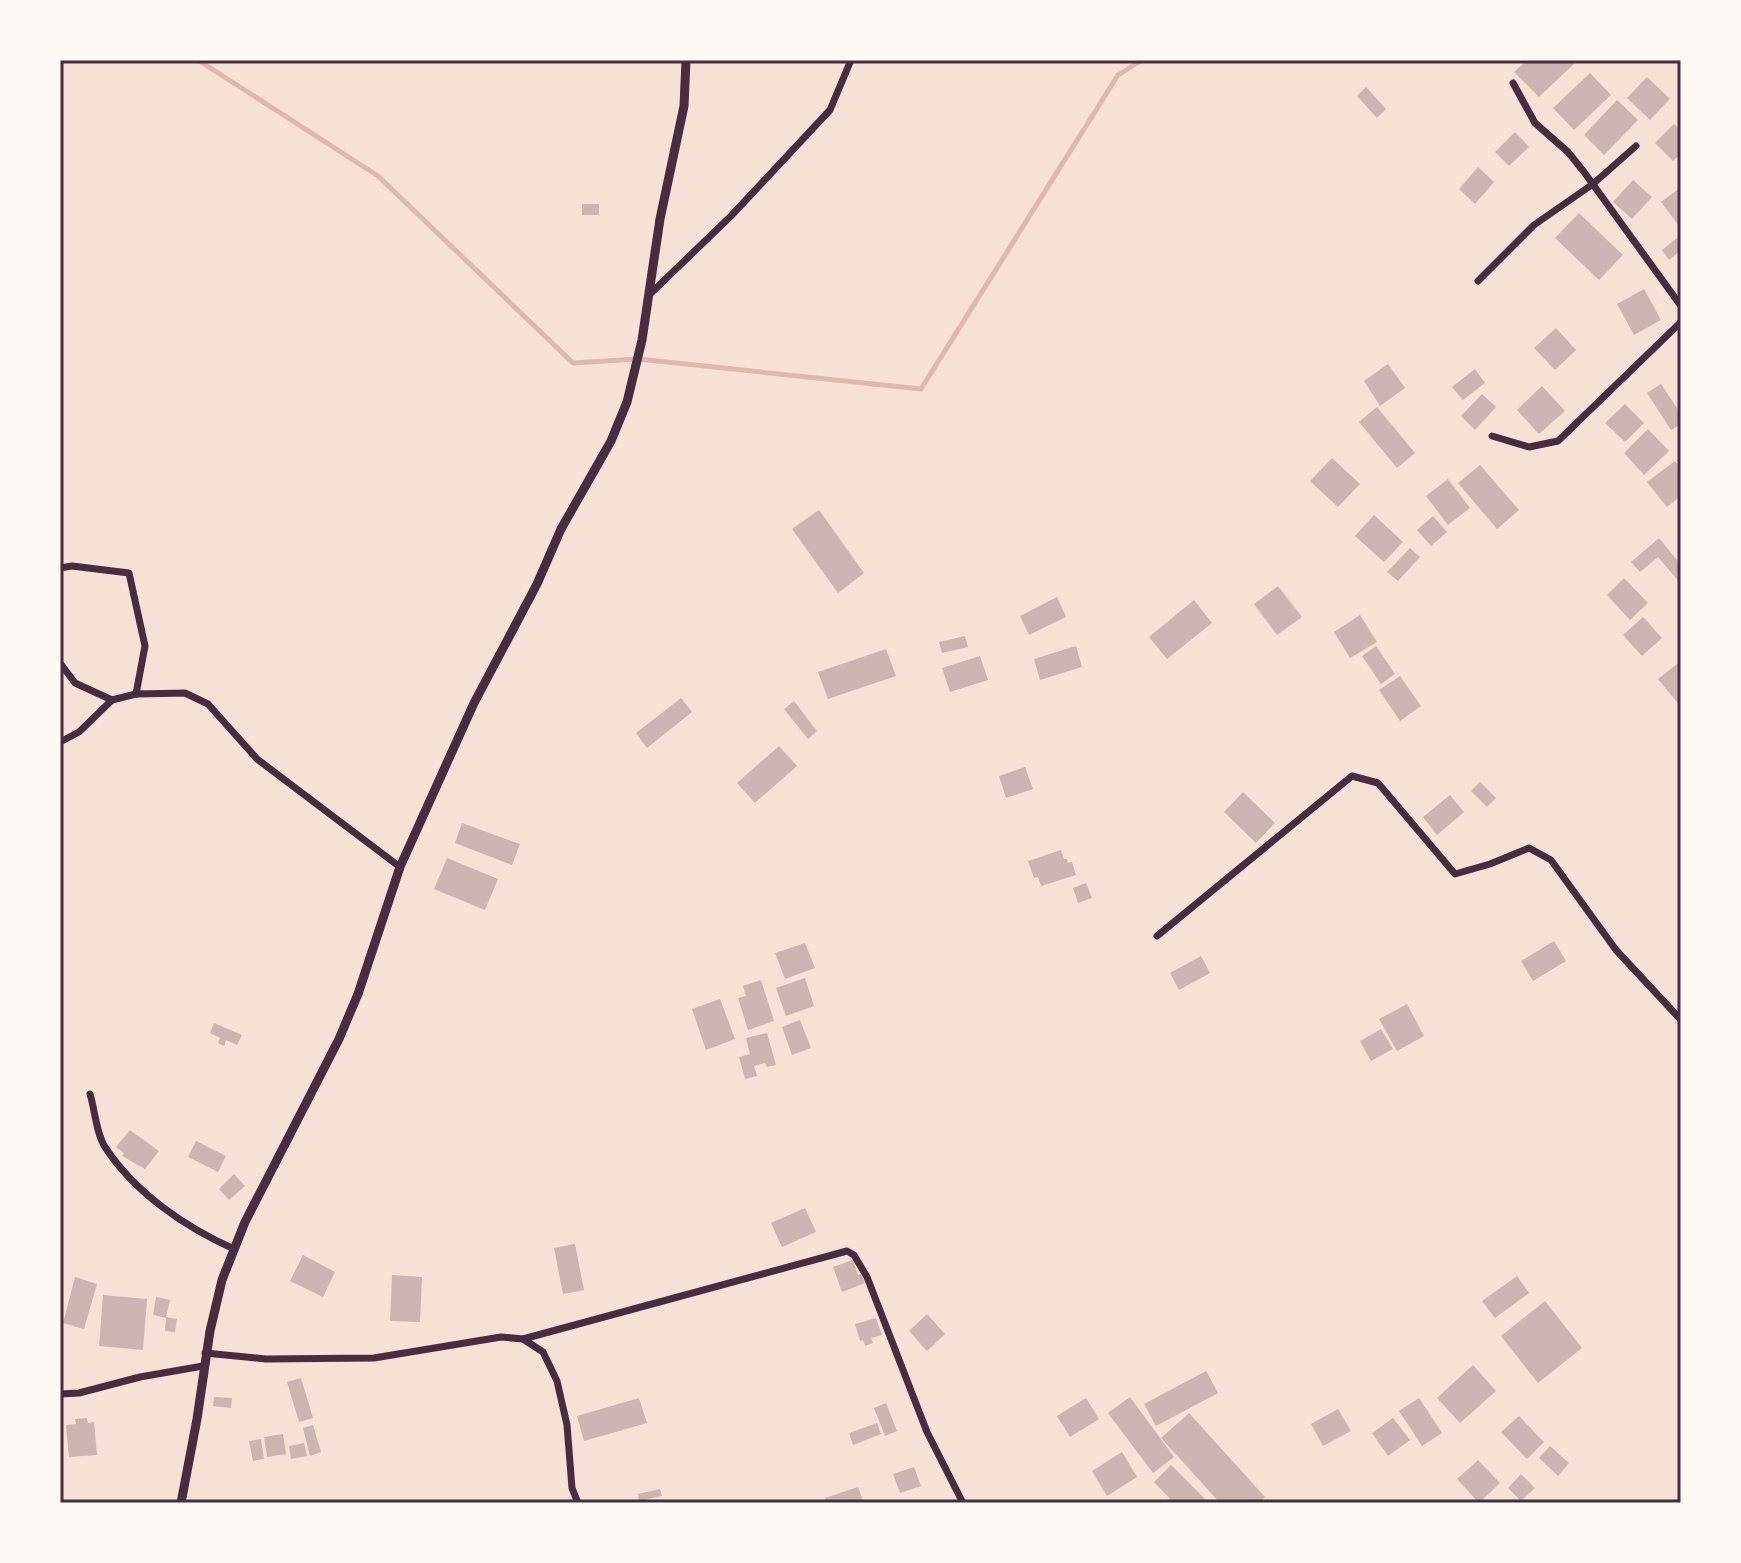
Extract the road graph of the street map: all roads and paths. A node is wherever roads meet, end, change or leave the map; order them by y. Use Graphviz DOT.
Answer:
graph roads {
  1 [pos="686,60"];
  2 [pos="851,60"];
  3 [pos="1513,83"];
  4 [pos="1636,146"];
  5 [pos="1593,184"];
  6 [pos="1478,281"];
  7 [pos="649,295"];
  8 [pos="1681,306"];
  9 [pos="1681,322"];
  10 [pos="1492,436"];
  11 [pos="60,568"];
  12 [pos="60,663"];
  13 [pos="136,694"];
  14 [pos="112,700"];
  15 [pos="60,742"];
  16 [pos="400,867"];
  17 [pos="1157,936"];
  18 [pos="1681,1020"];
  19 [pos="90,1094"];
  20 [pos="234,1249"];
  21 [pos="523,1339"];
  22 [pos="205,1353"];
  23 [pos="203,1366"];
  24 [pos="60,1394"];
  25 [pos="181,1503"];
  26 [pos="578,1503"];
  27 [pos="963,1503"];
  1 -- 7 [label="street"];
  2 -- 7 [label="street"];
  3 -- 5 [label="street"];
  4 -- 5 [label="street"];
  5 -- 6 [label="street"];
  5 -- 8 [label="street"];
  7 -- 16 [label="street"];
  9 -- 10 [label="street"];
  11 -- 13 [label="street"];
  12 -- 14 [label="street"];
  13 -- 14 [label="street"];
  13 -- 16 [label="street"];
  14 -- 15 [label="street"];
  16 -- 20 [label="street"];
  17 -- 18 [label="street"];
  19 -- 20 [label="street"];
  20 -- 22 [label="street"];
  21 -- 22 [label="street"];
  21 -- 26 [label="street"];
  21 -- 27 [label="street"];
  22 -- 23 [label="street"];
  23 -- 24 [label="street"];
  23 -- 25 [label="street"];
}
